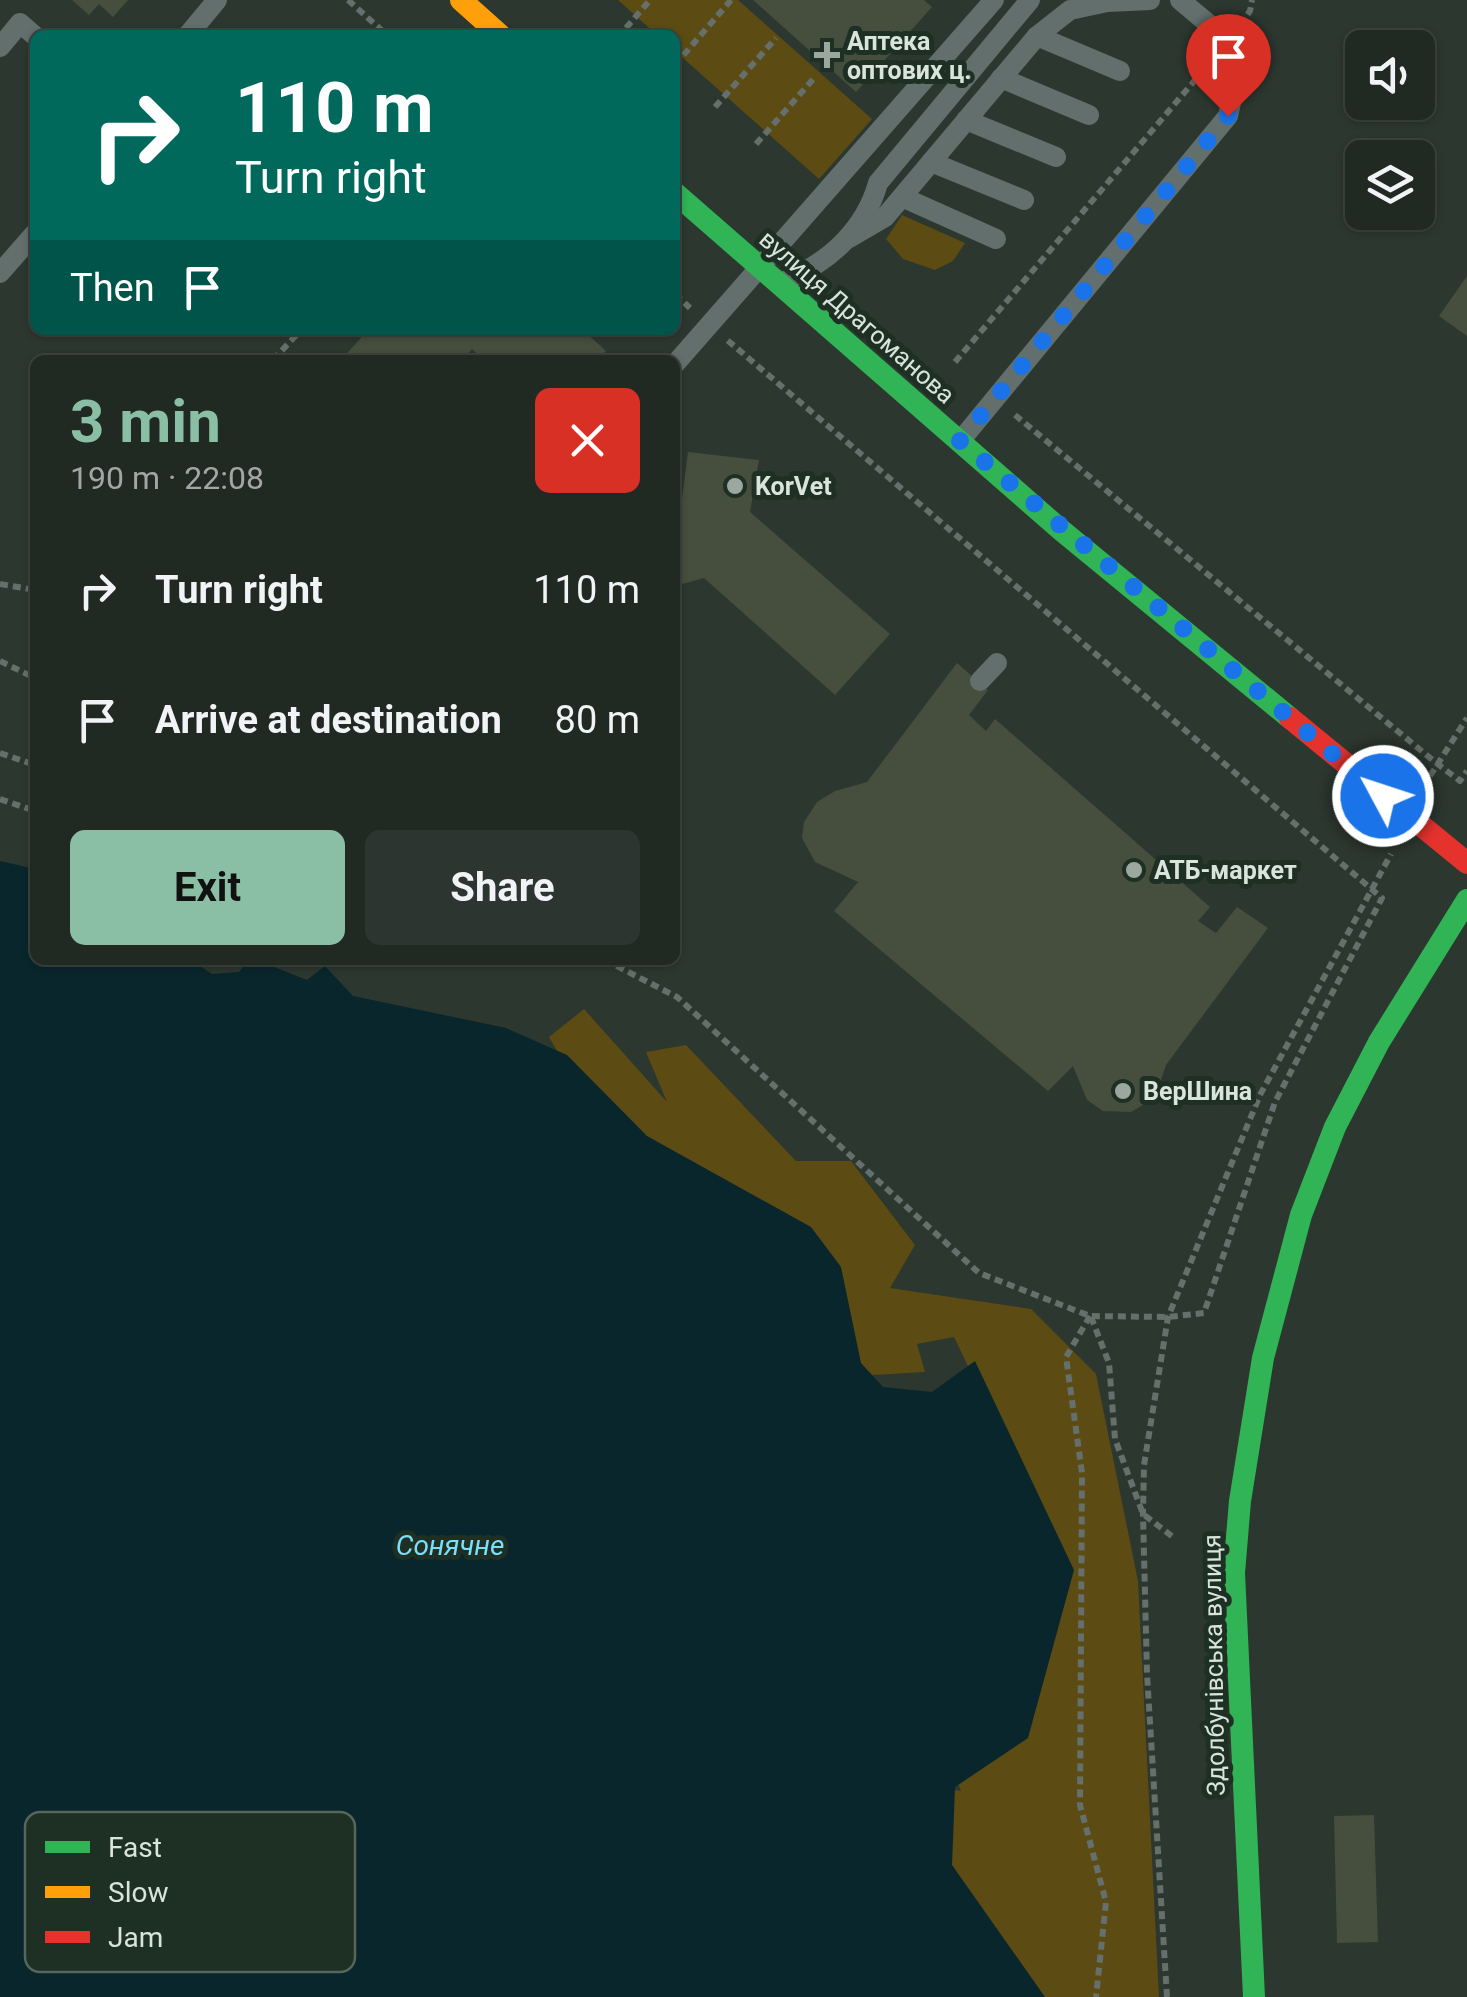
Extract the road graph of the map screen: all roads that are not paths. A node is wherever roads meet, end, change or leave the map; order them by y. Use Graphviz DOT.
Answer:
graph roads {
  1 [pos="217,0"];
  2 [pos="461,0"];
  3 [pos="1030,0"];
  4 [pos="1152,0"];
  5 [pos="1180,0"];
  6 [pos="983,4"];
  7 [pos="1212,26"];
  8 [pos="192,30"];
  9 [pos="494,30"];
  10 [pos="30,32"];
  11 [pos="1037,36"];
  12 [pos="0,47"];
  13 [pos="1120,71"];
  14 [pos="1001,78"];
  15 [pos="1089,115"];
  16 [pos="966,120"];
  17 [pos="1056,157"];
  18 [pos="931,162"];
  19 [pos="680,198"];
  20 [pos="902,198"];
  21 [pos="1024,200"];
  22 [pos="849,238"];
  23 [pos="30,239"];
  24 [pos="996,239"];
  25 [pos="758,268"];
  26 [pos="0,273"];
  27 [pos="777,284"];
  28 [pos="680,358"];
  29 [pos="960,441"];
  30 [pos="997,663"];
  31 [pos="980,681"];
  32 [pos="1467,863"];
  33 [pos="1467,900"];
  34 [pos="1254,1997"];
  1 -- 8 [label="lane"];
  2 -- 9 [label="street"];
  3 -- 22 [label="lane"];
  4 -- 7 [label="lane"];
  4 -- 11 [label="lane"];
  5 -- 7 [label="lane"];
  6 -- 25 [label="lane"];
  7 -- 29 [label="lane"];
  10 -- 12 [label="lane"];
  11 -- 13 [label="lane"];
  11 -- 14 [label="lane"];
  14 -- 15 [label="lane"];
  14 -- 16 [label="lane"];
  16 -- 17 [label="lane"];
  16 -- 18 [label="lane"];
  18 -- 20 [label="lane"];
  18 -- 21 [label="lane"];
  19 -- 25 [label="street, вулиця Драгоманова"];
  20 -- 22 [label="lane"];
  20 -- 24 [label="lane"];
  22 -- 27 [label="lane"];
  23 -- 26 [label="lane"];
  25 -- 27 [label="street, вулиця Драгоманова"];
  25 -- 28 [label="lane"];
  27 -- 29 [label="street, вулиця Драгоманова"];
  29 -- 32 [label="street, вулиця Драгоманова"];
  30 -- 31 [label="lane"];
  33 -- 34 [label="street, Здолбунівська вулиця"];
}
